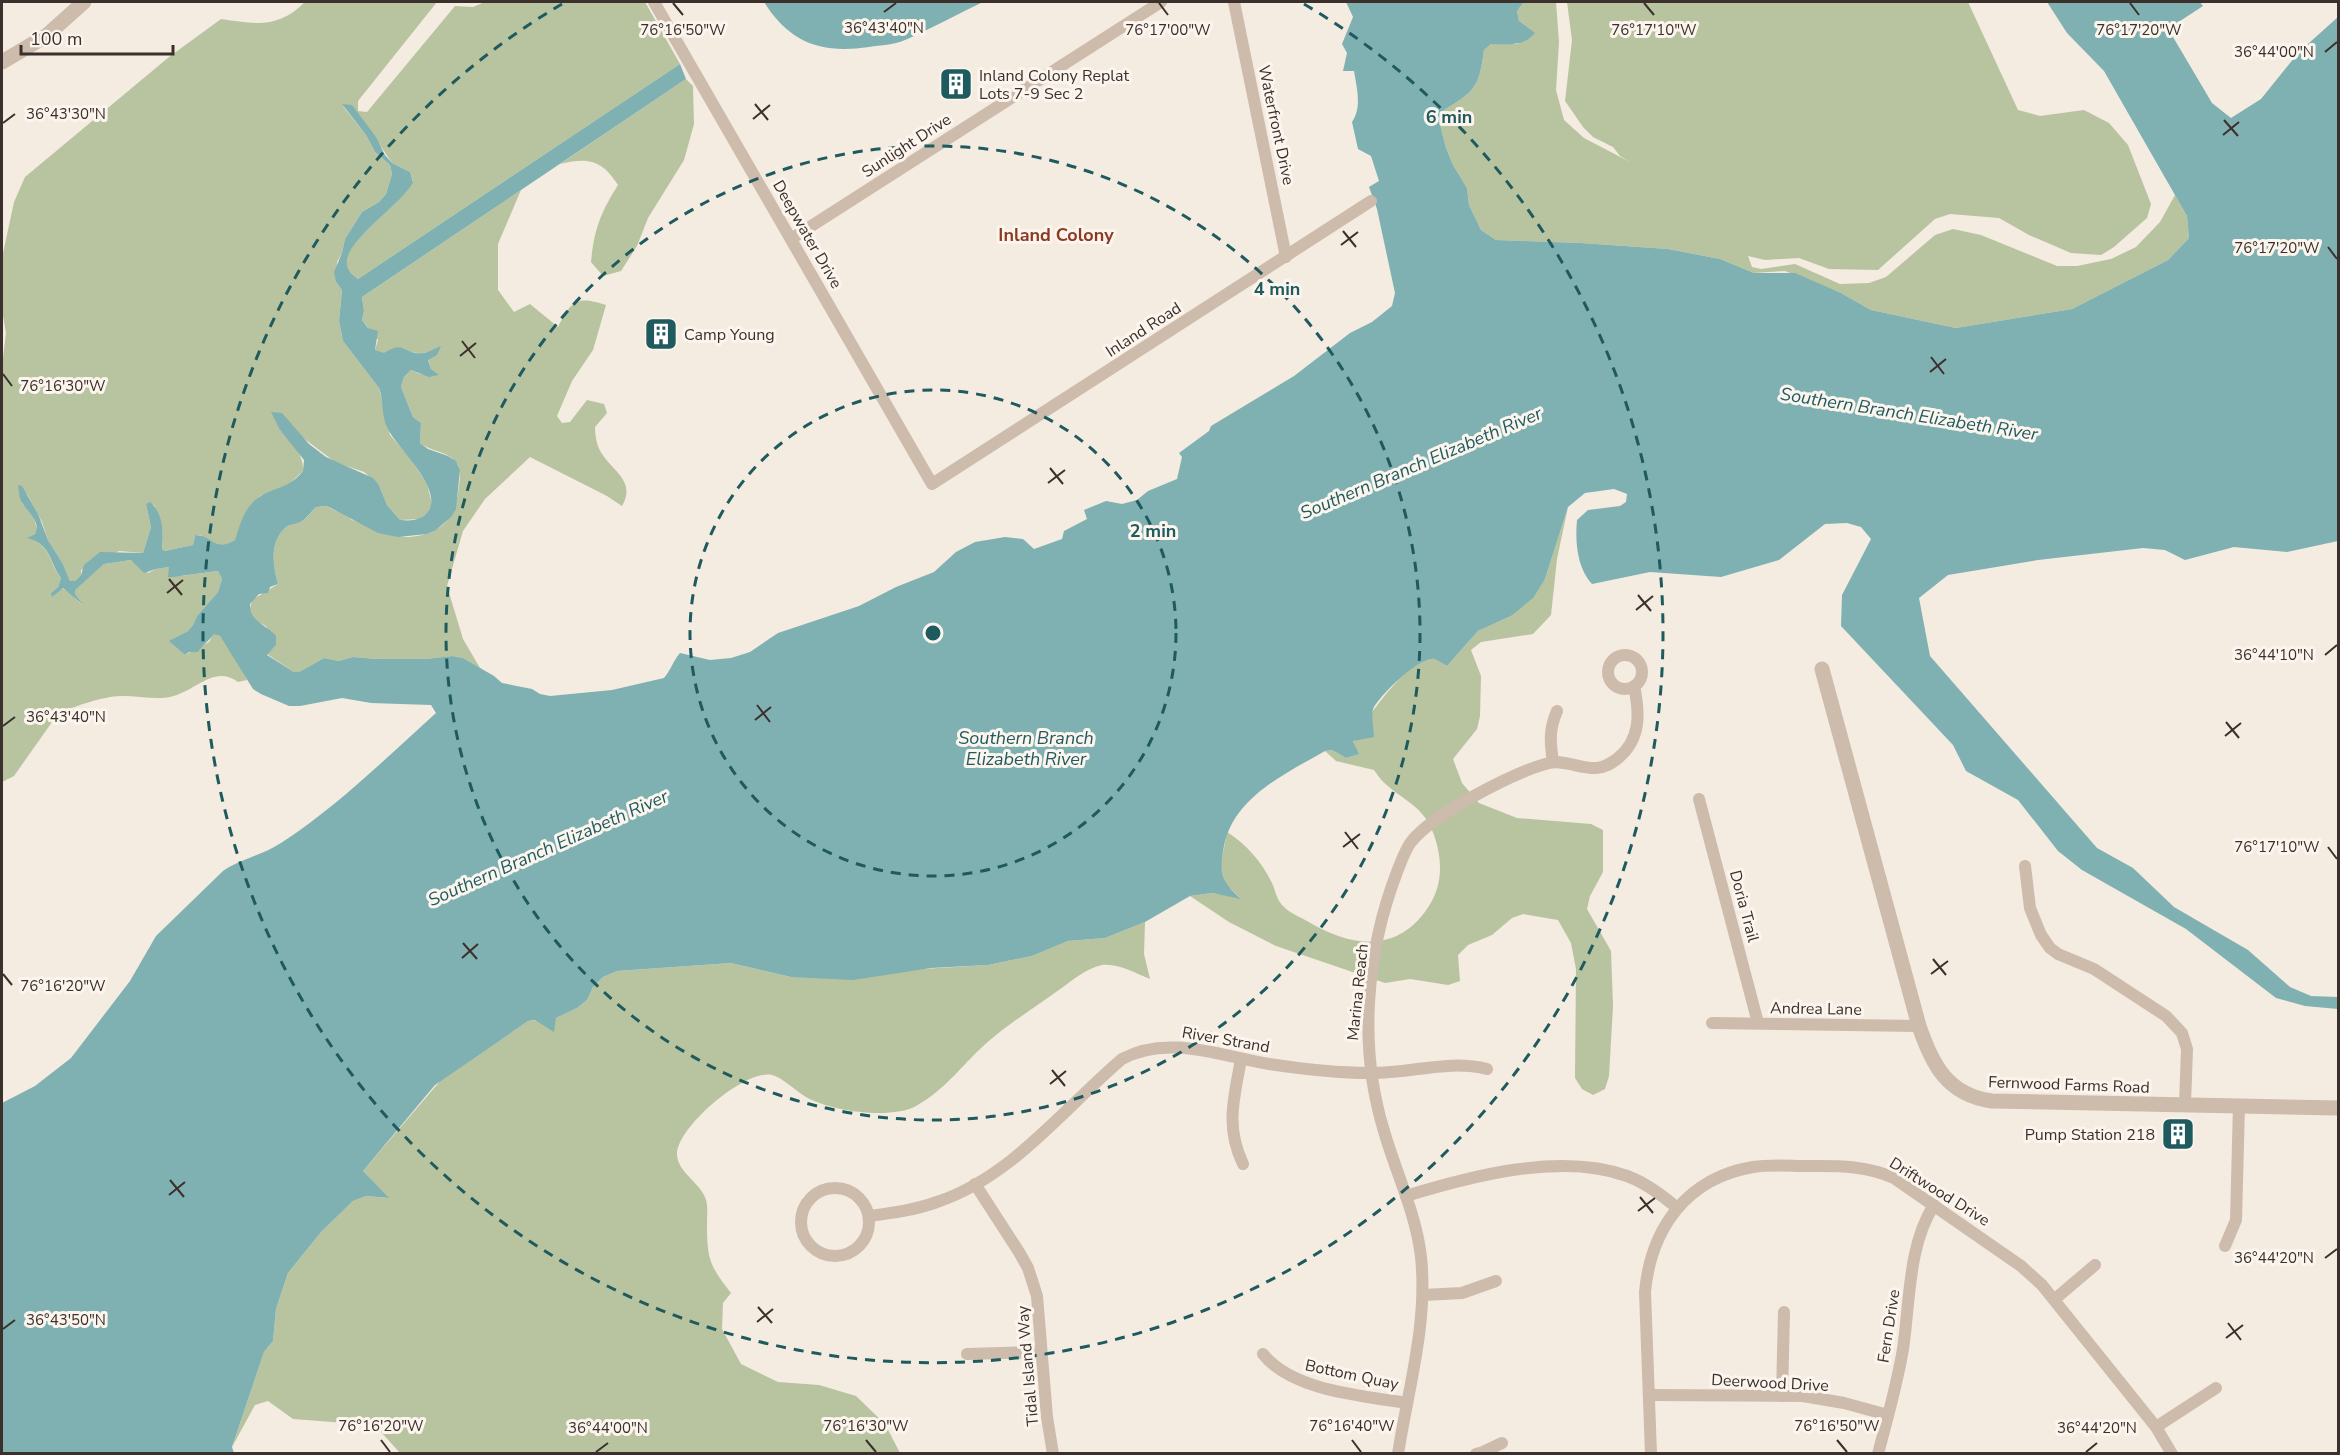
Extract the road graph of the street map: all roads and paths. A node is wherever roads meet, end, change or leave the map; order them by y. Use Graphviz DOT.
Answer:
graph roads {
  1 [pos="84,2"];
  2 [pos="654,2"];
  3 [pos="1161,2"];
  4 [pos="1234,2"];
  5 [pos="2,62"];
  6 [pos="1371,201"];
  7 [pos="791,238"];
  8 [pos="1286,256"];
  9 [pos="932,484"];
  10 [pos="1822,669"];
  11 [pos="1634,686"];
  12 [pos="1557,711"];
  13 [pos="1552,762"];
  14 [pos="1699,799"];
  15 [pos="2025,866"];
  16 [pos="1712,1023"];
  17 [pos="1758,1023"];
  18 [pos="1919,1026"];
  19 [pos="1241,1059"];
  20 [pos="1487,1069"];
  21 [pos="1371,1073"];
  22 [pos="2185,1104"];
  23 [pos="2239,1105"];
  24 [pos="2338,1108"];
  25 [pos="1243,1164"];
  26 [pos="975,1184"];
  27 [pos="1406,1196"];
  28 [pos="1934,1205"];
  29 [pos="1677,1208"];
  30 [pos="869,1216"];
  31 [pos="2225,1246"];
  32 [pos="2095,1265"];
  33 [pos="1496,1281"];
  34 [pos="1423,1295"];
  35 [pos="2055,1299"];
  36 [pos="1784,1312"];
  37 [pos="1041,1352"];
  38 [pos="967,1354"];
  39 [pos="1263,1354"];
  40 [pos="2216,1388"];
  41 [pos="1648,1395"];
  42 [pos="1782,1396"];
  43 [pos="1407,1403"];
  44 [pos="1888,1415"];
  45 [pos="2156,1426"];
  46 [pos="1502,1443"];
  47 [pos="1401,1453"];
  48 [pos="1053,1454"];
  49 [pos="1476,1454"];
  50 [pos="1651,1454"];
  51 [pos="1878,1454"];
  52 [pos="2172,1454"];
  1 -- 5 [label="street"];
  2 -- 7 [label="street, Deepwater Drive"];
  3 -- 7 [label="street, Sunlight Drive"];
  4 -- 8 [label="street, Waterfront Drive"];
  6 -- 8 [label="street, Inland Road"];
  7 -- 9 [label="street, Deepwater Drive"];
  8 -- 9 [label="street, Inland Road"];
  10 -- 18 [label="street, Fernwood Farms Road"];
  11 -- 13 [label="street, Marina Reach"];
  12 -- 13 [label="street"];
  13 -- 21 [label="street, Marina Reach"];
  14 -- 17 [label="street, Doria Trail"];
  15 -- 22 [label="street"];
  16 -- 17 [label="street, Andrea Lane"];
  17 -- 18 [label="street, Andrea Lane"];
  18 -- 22 [label="street, Fernwood Farms Road"];
  19 -- 21 [label="street, River Strand"];
  19 -- 25 [label="street"];
  19 -- 26 [label="street, River Strand"];
  20 -- 21 [label="street, River Strand"];
  21 -- 27 [label="street, Marina Reach"];
  22 -- 23 [label="street, Fernwood Farms Road"];
  23 -- 24 [label="street, Fernwood Farms Road"];
  23 -- 31 [label="street"];
  26 -- 30 [label="street, River Strand"];
  26 -- 37 [label="street, Tidal Island Way"];
  27 -- 29 [label="street"];
  27 -- 34 [label="street, Marina Reach"];
  28 -- 29 [label="street, Driftwood Drive"];
  28 -- 35 [label="street, Driftwood Drive"];
  28 -- 44 [label="street, Fern Drive"];
  29 -- 41 [label="street, Driftwood Drive"];
  30 -- 30 [label="street"];
  32 -- 35 [label="street"];
  33 -- 34 [label="street"];
  34 -- 43 [label="street, Marina Reach"];
  35 -- 45 [label="street, Driftwood Drive"];
  36 -- 42 [label="street"];
  37 -- 38 [label="street"];
  37 -- 48 [label="street, Tidal Island Way"];
  39 -- 43 [label="street, Bottom Quay"];
  40 -- 45 [label="street"];
  41 -- 42 [label="street, Deerwood Drive"];
  41 -- 50 [label="street, Driftwood Drive"];
  42 -- 44 [label="street, Deerwood Drive"];
  43 -- 47 [label="street, Marina Reach"];
  44 -- 51 [label="street, Fern Drive"];
  45 -- 52 [label="street, Driftwood Drive"];
  46 -- 49 [label="street"];
}
